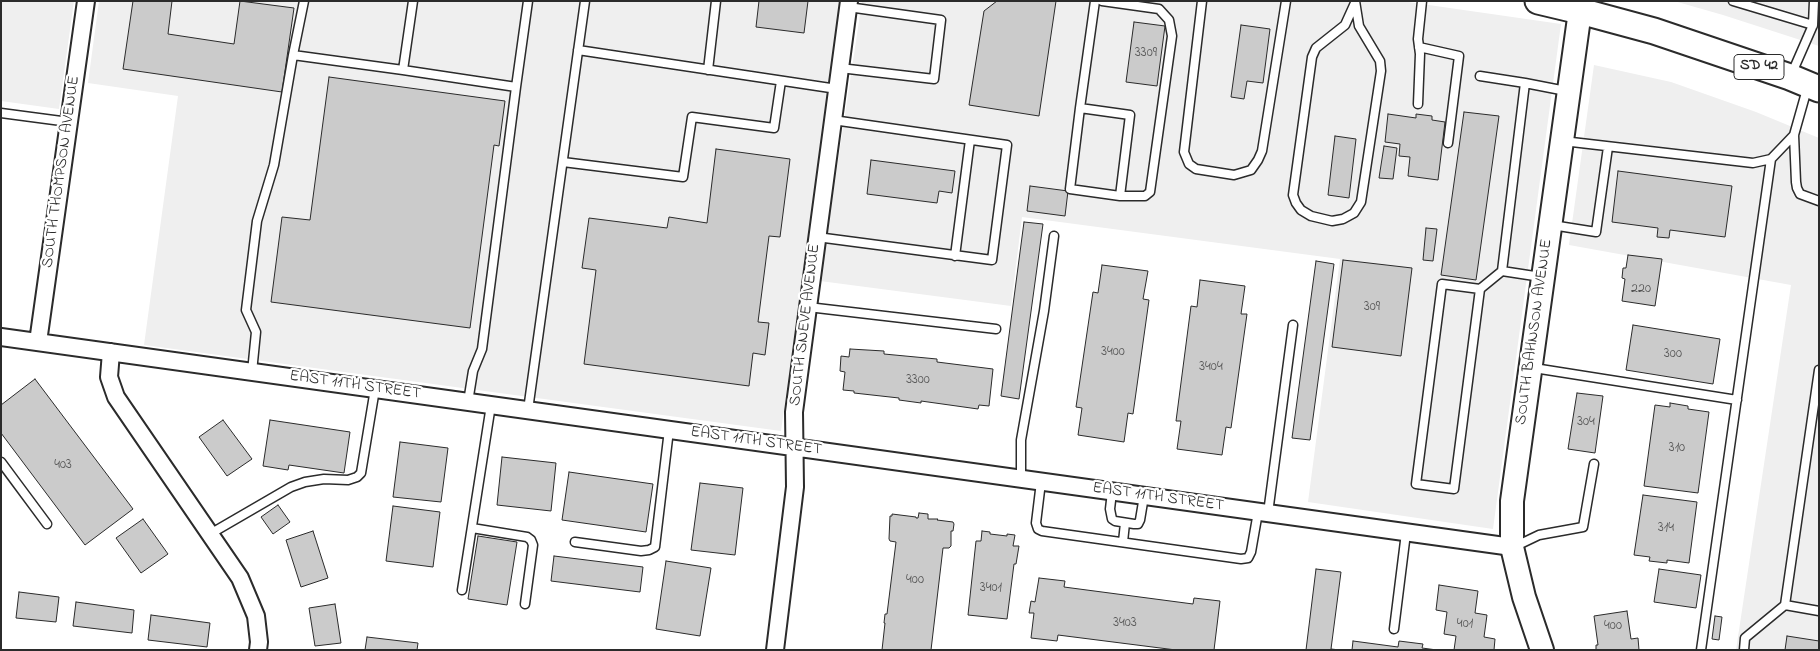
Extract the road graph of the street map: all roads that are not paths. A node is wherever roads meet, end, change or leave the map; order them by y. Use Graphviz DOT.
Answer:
graph roads {
  1 [pos="86,1"];
  2 [pos="304,1"];
  3 [pos="412,1"];
  4 [pos="528,1"];
  5 [pos="585,1"];
  6 [pos="716,1"];
  7 [pos="1095,1"];
  8 [pos="1102,1"];
  9 [pos="1202,1"];
  10 [pos="1286,1"];
  11 [pos="1422,1"];
  12 [pos="1538,1"];
  13 [pos="1733,1"];
  14 [pos="1814,1"];
  15 [pos="1355,2"];
  16 [pos="848,4"];
  17 [pos="1580,6"];
  18 [pos="1817,23"];
  19 [pos="1419,48"];
  20 [pos="578,50"];
  21 [pos="294,55"];
  22 [pos="840,68"];
  23 [pos="403,70"];
  24 [pos="708,70"];
  25 [pos="1480,76"];
  26 [pos="781,80"];
  27 [pos="1525,83"];
  28 [pos="1806,84"];
  29 [pos="516,87"];
  30 [pos="837,89"];
  31 [pos="1568,91"];
  32 [pos="1418,104"];
  33 [pos="1080,108"];
  34 [pos="1,113"];
  35 [pos="833,120"];
  36 [pos="69,122"];
  37 [pos="1794,136"];
  38 [pos="970,140"];
  39 [pos="1561,141"];
  40 [pos="1448,143"];
  41 [pos="1608,146"];
  42 [pos="1771,159"];
  43 [pos="563,162"];
  44 [pos="1120,196"];
  45 [pos="1819,201"];
  46 [pos="1550,225"];
  47 [pos="1054,236"];
  48 [pos="818,237"];
  49 [pos="955,256"];
  50 [pos="1502,271"];
  51 [pos="1542,277"];
  52 [pos="1480,289"];
  53 [pos="808,307"];
  54 [pos="1293,325"];
  55 [pos="996,329"];
  56 [pos="1,337"];
  57 [pos="38,342"];
  58 [pos="111,352"];
  59 [pos="1530,367"];
  60 [pos="1819,370"];
  61 [pos="252,372"];
  62 [pos="375,389"];
  63 [pos="1737,400"];
  64 [pos="468,402"];
  65 [pos="491,405"];
  66 [pos="528,410"];
  67 [pos="669,430"];
  68 [pos="794,448"];
  69 [pos="1,462"];
  70 [pos="1594,464"];
  71 [pos="1021,479"];
  72 [pos="1041,482"];
  73 [pos="1112,492"];
  74 [pos="1144,496"];
  75 [pos="1263,513"];
  76 [pos="1126,523"];
  77 [pos="47,524"];
  78 [pos="472,528"];
  79 [pos="1406,533"];
  80 [pos="210,534"];
  81 [pos="575,542"];
  82 [pos="1123,542"];
  83 [pos="1512,547"];
  84 [pos="462,590"];
  85 [pos="525,604"];
  86 [pos="1785,605"];
  87 [pos="1819,611"];
  88 [pos="1394,629"];
  89 [pos="258,650"];
  90 [pos="775,650"];
  91 [pos="1542,650"];
  92 [pos="1701,650"];
  93 [pos="1744,650"];
  1 -- 36 [label="street, SOUTH THOMPSON AVENUE"];
  2 -- 21 [label="lane"];
  3 -- 23 [label="lane"];
  4 -- 29 [label="lane"];
  5 -- 20 [label="lane"];
  6 -- 24 [label="lane"];
  7 -- 33 [label="lane"];
  8 -- 44 [label="lane"];
  9 -- 10 [label="lane"];
  11 -- 19 [label="lane"];
  12 -- 17 [label="main road, SD 42"];
  13 -- 18 [label="lane"];
  14 -- 18 [label="lane"];
  15 -- 15 [label="lane"];
  16 -- 22 [label="street, SOUTH SNEVE AVENUE"];
  16 -- 22 [label="lane"];
  17 -- 28 [label="main road, SD 42"];
  17 -- 31 [label="street, SOUTH BAHNSON AVENUE"];
  18 -- 28 [label="lane"];
  19 -- 32 [label="lane"];
  19 -- 40 [label="lane"];
  20 -- 24 [label="lane"];
  20 -- 43 [label="lane"];
  21 -- 23 [label="lane"];
  21 -- 61 [label="lane"];
  22 -- 30 [label="street, SOUTH SNEVE AVENUE"];
  23 -- 29 [label="lane"];
  24 -- 26 [label="lane"];
  25 -- 27 [label="lane"];
  26 -- 30 [label="lane"];
  26 -- 43 [label="lane"];
  27 -- 31 [label="lane"];
  27 -- 50 [label="lane"];
  28 -- 37 [label="lane"];
  29 -- 64 [label="lane"];
  30 -- 35 [label="street, SOUTH SNEVE AVENUE"];
  31 -- 39 [label="street, SOUTH BAHNSON AVENUE"];
  33 -- 44 [label="lane"];
  33 -- 44 [label="lane"];
  34 -- 36 [label="lane"];
  35 -- 38 [label="lane"];
  35 -- 48 [label="street, SOUTH SNEVE AVENUE"];
  36 -- 57 [label="street, SOUTH THOMPSON AVENUE"];
  37 -- 42 [label="lane"];
  37 -- 45 [label="lane"];
  38 -- 49 [label="lane"];
  38 -- 49 [label="lane"];
  39 -- 41 [label="lane"];
  39 -- 46 [label="street, SOUTH BAHNSON AVENUE"];
  41 -- 42 [label="lane"];
  41 -- 46 [label="lane"];
  42 -- 63 [label="lane"];
  43 -- 66 [label="lane"];
  46 -- 51 [label="street, SOUTH BAHNSON AVENUE"];
  47 -- 71 [label="lane"];
  48 -- 49 [label="lane"];
  48 -- 53 [label="street, SOUTH SNEVE AVENUE"];
  50 -- 51 [label="lane"];
  50 -- 52 [label="lane"];
  51 -- 59 [label="street, SOUTH BAHNSON AVENUE"];
  52 -- 52 [label="lane"];
  53 -- 55 [label="lane"];
  53 -- 68 [label="street, SOUTH SNEVE AVENUE"];
  54 -- 75 [label="lane"];
  56 -- 57 [label="street, EAST 11TH STREET"];
  57 -- 58 [label="street, EAST 11TH STREET"];
  58 -- 61 [label="street, EAST 11TH STREET"];
  58 -- 80 [label="street"];
  59 -- 63 [label="lane"];
  59 -- 83 [label="street, SOUTH BAHNSON AVENUE"];
  60 -- 86 [label="lane"];
  61 -- 62 [label="street, EAST 11TH STREET"];
  62 -- 64 [label="street, EAST 11TH STREET"];
  62 -- 80 [label="lane"];
  63 -- 92 [label="lane"];
  64 -- 65 [label="street, EAST 11TH STREET"];
  65 -- 66 [label="street, EAST 11TH STREET"];
  65 -- 78 [label="lane"];
  66 -- 67 [label="street, EAST 11TH STREET"];
  67 -- 68 [label="street, EAST 11TH STREET"];
  67 -- 81 [label="lane"];
  68 -- 71 [label="street, EAST 11TH STREET"];
  68 -- 90 [label="street, SOUTH SNEVE AVENUE"];
  69 -- 77 [label="lane"];
  70 -- 83 [label="lane"];
  71 -- 72 [label="street, EAST 11TH STREET"];
  72 -- 73 [label="street, EAST 11TH STREET"];
  72 -- 82 [label="lane"];
  73 -- 74 [label="street, EAST 11TH STREET"];
  73 -- 76 [label="lane"];
  74 -- 75 [label="street, EAST 11TH STREET"];
  74 -- 76 [label="lane"];
  75 -- 79 [label="street, EAST 11TH STREET"];
  75 -- 82 [label="lane"];
  76 -- 82 [label="lane"];
  78 -- 84 [label="lane"];
  78 -- 85 [label="lane"];
  79 -- 83 [label="street, EAST 11TH STREET"];
  79 -- 88 [label="lane"];
  80 -- 89 [label="street"];
  83 -- 91 [label="street, SOUTH BAHNSON AVENUE"];
  86 -- 87 [label="lane"];
  86 -- 93 [label="lane"];
}
